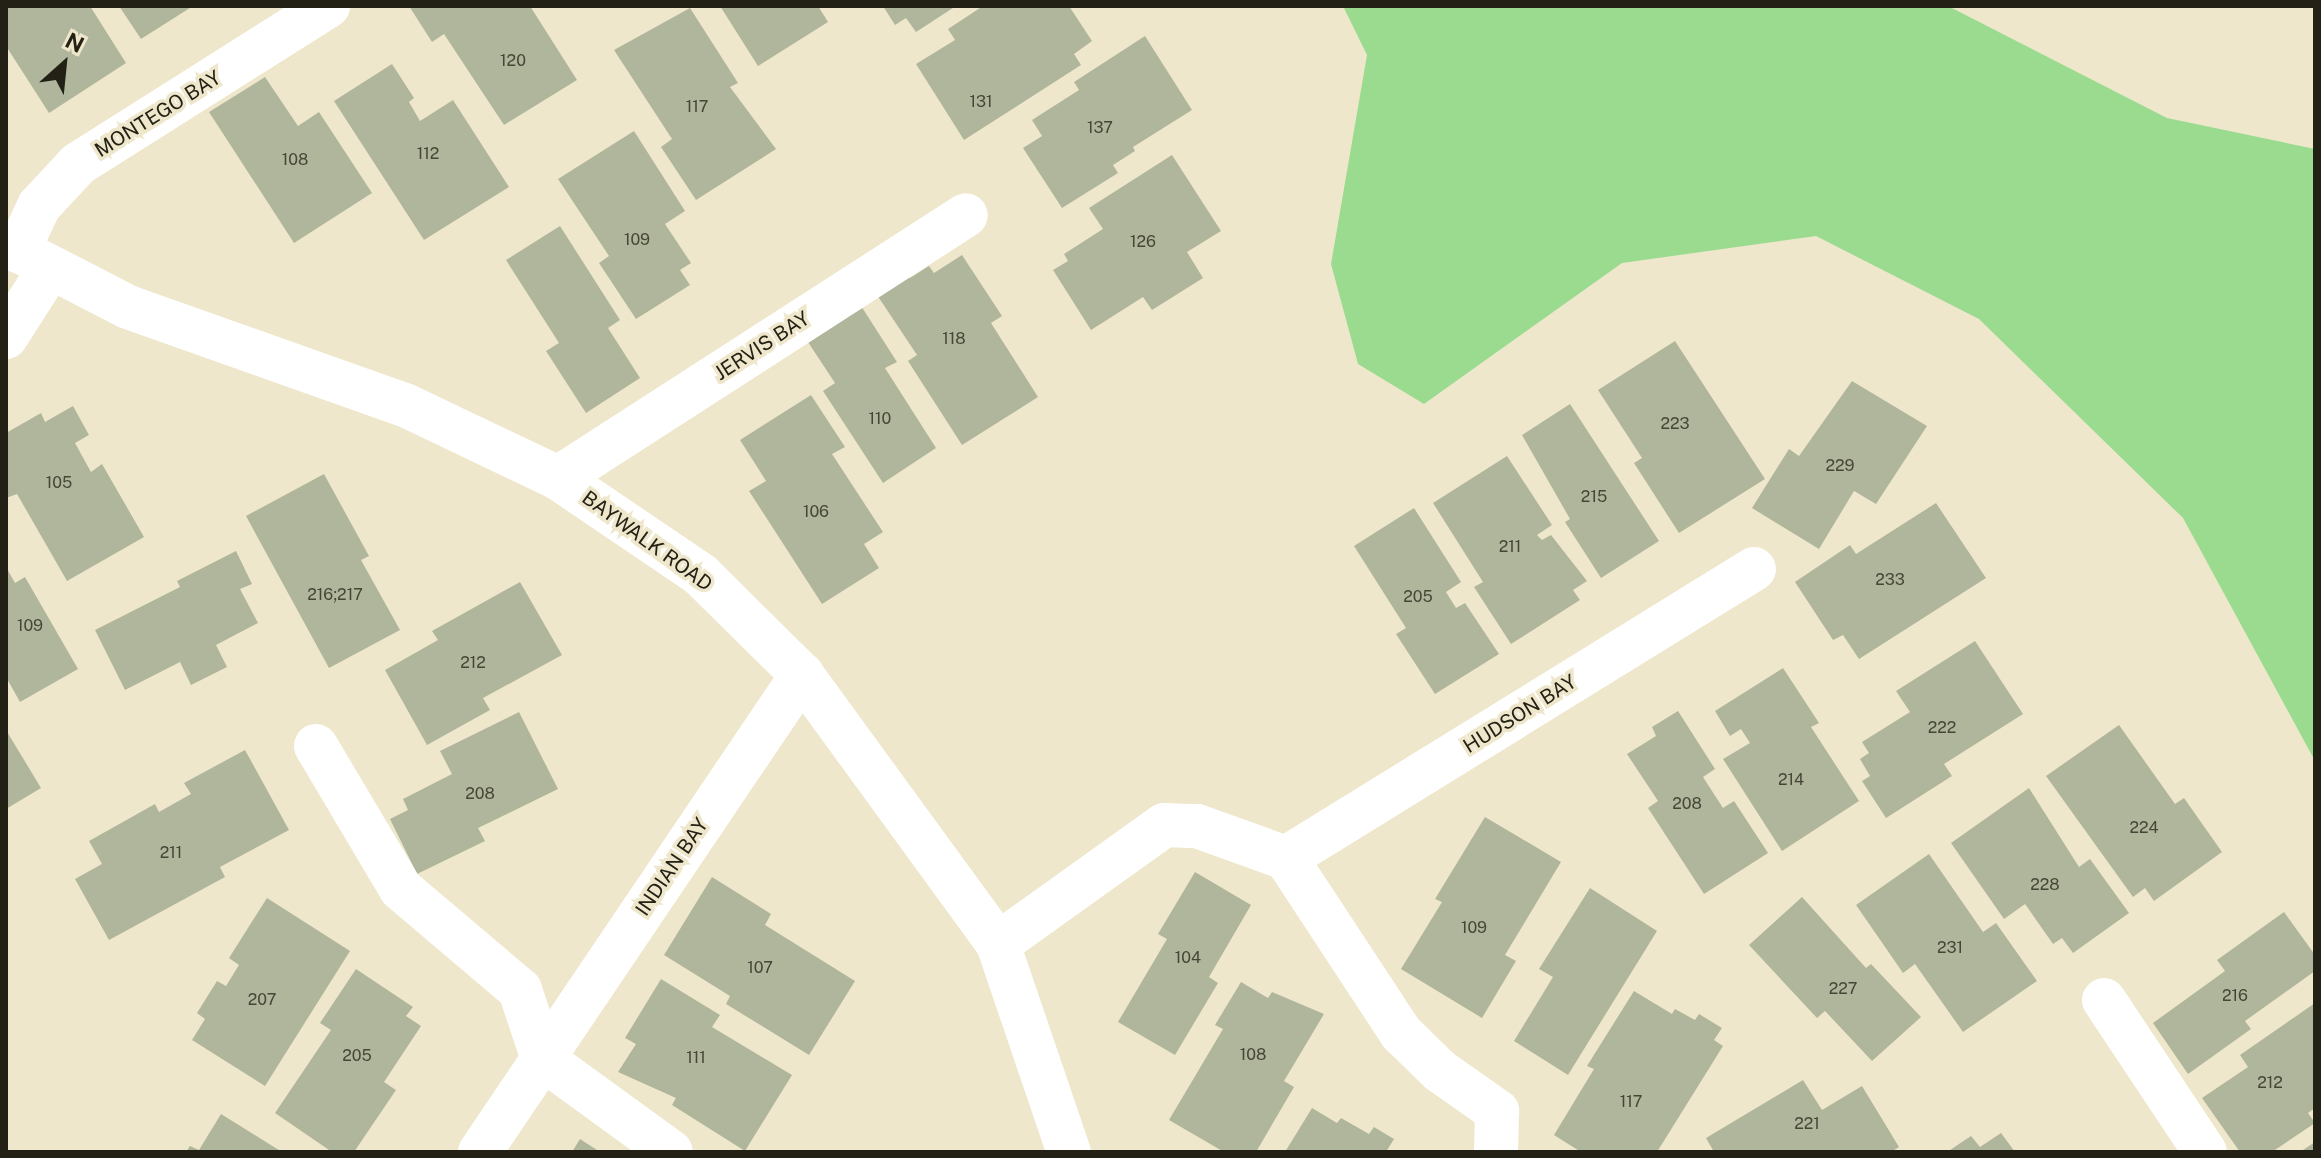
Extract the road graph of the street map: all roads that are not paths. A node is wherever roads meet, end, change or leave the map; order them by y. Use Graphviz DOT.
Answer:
graph roads {
  1 [pos="328,6"];
  2 [pos="966,215"];
  3 [pos="25,254"];
  4 [pos="6,337"];
  5 [pos="558,478"];
  6 [pos="1754,569"];
  7 [pos="802,675"];
  8 [pos="316,746"];
  9 [pos="1286,858"];
  10 [pos="998,944"];
  11 [pos="2104,1000"];
  12 [pos="543,1059"];
  13 [pos="480,1152"];
  14 [pos="671,1152"];
  15 [pos="1069,1152"];
  16 [pos="1496,1152"];
  17 [pos="2205,1152"];
  1 -- 3 [label="street, MONTEGO BAY"];
  2 -- 5 [label="street, JERVIS BAY"];
  3 -- 4 [label="street, MONTEGO BAY"];
  3 -- 5 [label="street, BAYWALK ROAD"];
  5 -- 7 [label="street, BAYWALK ROAD"];
  6 -- 9 [label="street, HUDSON BAY"];
  7 -- 10 [label="street, BAYWALK ROAD"];
  7 -- 12 [label="street, INDIAN BAY"];
  8 -- 12 [label="street"];
  9 -- 10 [label="street"];
  9 -- 16 [label="street"];
  10 -- 15 [label="street, BAYWALK ROAD"];
  11 -- 17 [label="street"];
  12 -- 13 [label="street, INDIAN BAY"];
  12 -- 14 [label="street"];
}
